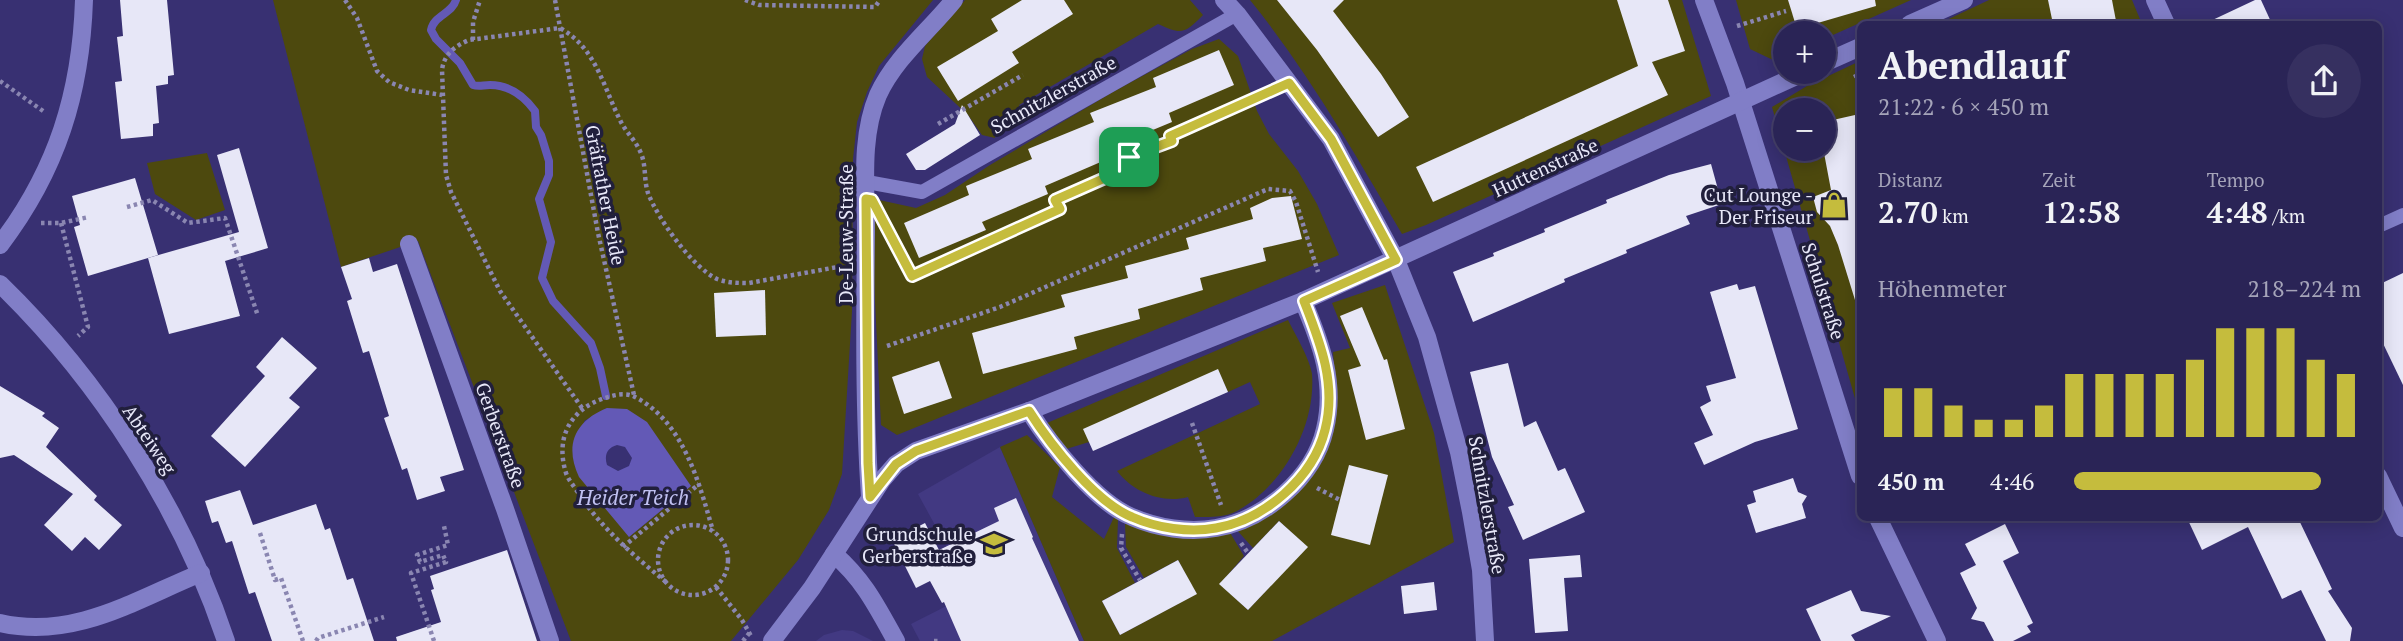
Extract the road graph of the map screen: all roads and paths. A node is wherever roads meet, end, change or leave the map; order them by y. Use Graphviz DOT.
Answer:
graph roads {
  1 [pos="83,0"];
  2 [pos="345,0"];
  3 [pos="480,0"];
  4 [pos="555,0"];
  5 [pos="746,0"];
  6 [pos="880,0"];
  7 [pos="1224,0"];
  8 [pos="1704,0"];
  9 [pos="1964,0"];
  10 [pos="2155,0"];
  11 [pos="950,5"];
  12 [pos="1786,11"];
  13 [pos="1237,14"];
  14 [pos="1917,21"];
  15 [pos="2164,21"];
  16 [pos="560,28"];
  17 [pos="1716,33"];
  18 [pos="473,40"];
  19 [pos="1857,48"];
  20 [pos="1836,58"];
  21 [pos="1023,75"];
  22 [pos="0,81"];
  23 [pos="1289,83"];
  24 [pos="1778,84"];
  25 [pos="443,95"];
  26 [pos="1741,100"];
  27 [pos="938,124"];
  28 [pos="64,126"];
  29 [pos="867,182"];
  30 [pos="127,208"];
  31 [pos="2403,215"];
  32 [pos="89,217"];
  33 [pos="2382,225"];
  34 [pos="889,232"];
  35 [pos="409,244"];
  36 [pos="0,245"];
  37 [pos="1396,260"];
  38 [pos="866,262"];
  39 [pos="0,284"];
  40 [pos="1326,290"];
  41 [pos="1304,301"];
  42 [pos="258,316"];
  43 [pos="61,351"];
  44 [pos="867,354"];
  45 [pos="634,395"];
  46 [pos="582,408"];
  47 [pos="1029,411"];
  48 [pos="1192,424"];
  49 [pos="1857,466"];
  50 [pos="699,484"];
  51 [pos="2382,484"];
  52 [pos="870,497"];
  53 [pos="1124,512"];
  54 [pos="1879,521"];
  55 [pos="1228,524"];
  56 [pos="444,526"];
  57 [pos="2403,528"];
  58 [pos="713,531"];
  59 [pos="260,533"];
  60 [pos="623,547"];
  61 [pos="834,554"];
  62 [pos="201,573"];
  63 [pos="1140,580"];
  64 [pos="666,582"];
  65 [pos="716,587"];
  66 [pos="384,617"];
  67 [pos="0,623"];
  68 [pos="226,641"];
  69 [pos="303,641"];
  70 [pos="316,641"];
  71 [pos="434,641"];
  72 [pos="550,641"];
  73 [pos="743,641"];
  74 [pos="772,641"];
  75 [pos="896,641"];
  76 [pos="1485,641"];
  77 [pos="1937,641"];
  1 -- 28 [label="street"];
  2 -- 25 [label="path"];
  3 -- 18 [label="path"];
  4 -- 16 [label="path, Gräfrather Heide"];
  5 -- 6 [label="path"];
  7 -- 13 [label="street"];
  8 -- 17 [label="street, Schulstraße"];
  9 -- 14 [label="street"];
  10 -- 15 [label="street"];
  11 -- 29 [label="street, De-Leuw-Straße"];
  12 -- 17 [label="path"];
  13 -- 23 [label="street, Schnitzlerstraße"];
  13 -- 29 [label="lane, Schnitzlerstraße"];
  16 -- 18 [label="path"];
  16 -- 38 [label="path"];
  16 -- 45 [label="path, Gräfrather Heide"];
  17 -- 26 [label="street, Schulstraße"];
  18 -- 25 [label="path"];
  19 -- 20 [label="street"];
  21 -- 27 [label="path"];
  22 -- 28 [label="path"];
  23 -- 34 [label="path"];
  23 -- 37 [label="street, Schnitzlerstraße"];
  24 -- 26 [label="street, Huttenstraße"];
  25 -- 46 [label="path"];
  26 -- 37 [label="street, Huttenstraße"];
  26 -- 49 [label="street, Schulstraße"];
  28 -- 36 [label="street"];
  29 -- 38 [label="street, De-Leuw-Straße"];
  30 -- 42 [label="path"];
  31 -- 33 [label="lane"];
  32 -- 43 [label="path"];
  35 -- 72 [label="street, Gerberstraße"];
  37 -- 40 [label="street, Huttenstraße"];
  37 -- 76 [label="street, Schnitzlerstraße"];
  38 -- 44 [label="street, De-Leuw-Straße"];
  39 -- 43 [label="street, Abteiweg"];
  40 -- 41 [label="street, Huttenstraße"];
  40 -- 44 [label="path"];
  41 -- 47 [label="street, Huttenstraße"];
  41 -- 55 [label="street"];
  43 -- 62 [label="street, Abteiweg"];
  44 -- 52 [label="street, De-Leuw-Straße"];
  45 -- 46 [label="path"];
  45 -- 50 [label="path"];
  46 -- 60 [label="path"];
  47 -- 52 [label="street, Huttenstraße"];
  47 -- 53 [label="street"];
  48 -- 55 [label="path"];
  50 -- 58 [label="path"];
  50 -- 60 [label="path"];
  51 -- 57 [label="street"];
  52 -- 61 [label="street, Huttenstraße"];
  53 -- 55 [label="street"];
  53 -- 63 [label="path"];
  54 -- 77 [label="street"];
  56 -- 71 [label="path"];
  58 -- 64 [label="path"];
  58 -- 65 [label="path"];
  59 -- 69 [label="path"];
  60 -- 64 [label="path"];
  61 -- 74 [label="street"];
  61 -- 75 [label="street"];
  62 -- 67 [label="street"];
  62 -- 68 [label="street, Abteiweg"];
  64 -- 65 [label="path"];
  65 -- 73 [label="path"];
  66 -- 70 [label="path"];
}
